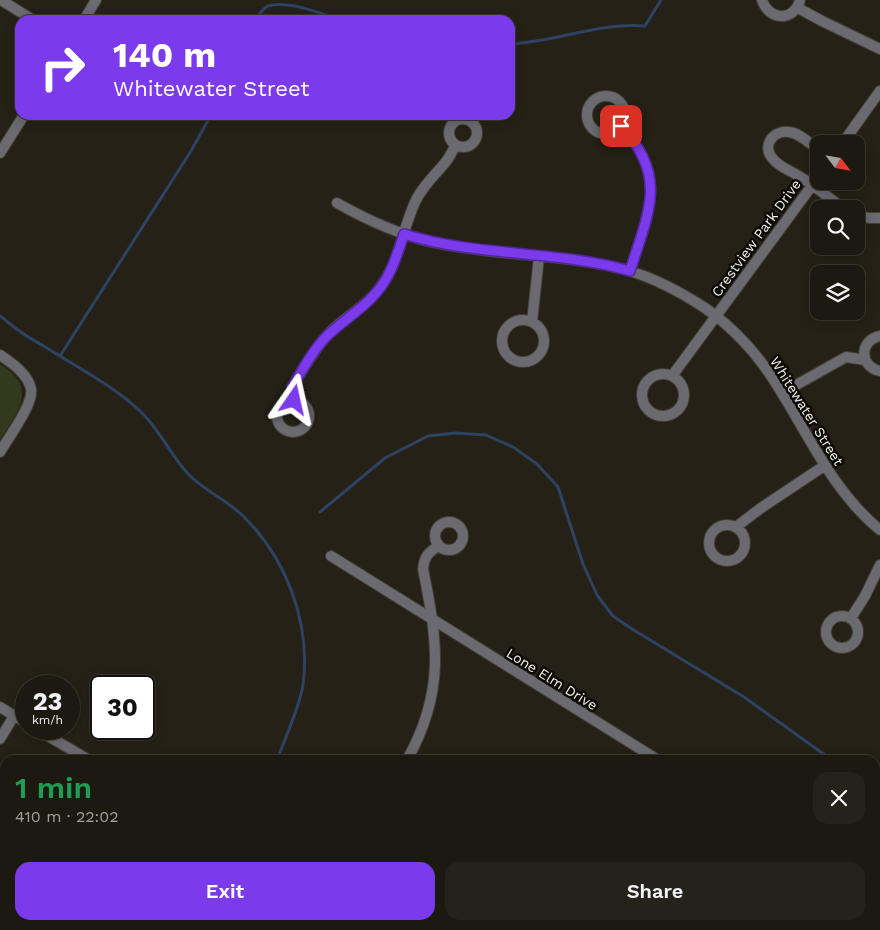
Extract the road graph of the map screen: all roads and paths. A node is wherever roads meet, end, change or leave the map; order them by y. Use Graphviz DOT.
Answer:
graph roads {
  1 [pos="2,0"];
  2 [pos="96,0"];
  3 [pos="762,0"];
  4 [pos="799,4"];
  5 [pos="25,15"];
  6 [pos="87,15"];
  7 [pos="880,49"];
  8 [pos="880,91"];
  9 [pos="21,120"];
  10 [pos="621,126"];
  11 [pos="848,135"];
  12 [pos="810,144"];
  13 [pos="456,145"];
  14 [pos="0,154"];
  15 [pos="810,184"];
  16 [pos="810,188"];
  17 [pos="819,190"];
  18 [pos="832,200"];
  19 [pos="337,203"];
  20 [pos="865,217"];
  21 [pos="880,218"];
  22 [pos="404,234"];
  23 [pos="539,256"];
  24 [pos="630,271"];
  25 [pos="716,316"];
  26 [pos="532,322"];
  27 [pos="880,336"];
  28 [pos="0,355"];
  29 [pos="865,360"];
  30 [pos="880,371"];
  31 [pos="672,376"];
  32 [pos="782,393"];
  33 [pos="294,400"];
  34 [pos="0,452"];
  35 [pos="824,466"];
  36 [pos="736,527"];
  37 [pos="880,530"];
  38 [pos="438,546"];
  39 [pos="330,556"];
  40 [pos="880,564"];
  41 [pos="851,618"];
  42 [pos="432,620"];
  43 [pos="0,707"];
  44 [pos="14,716"];
  45 [pos="0,739"];
  46 [pos="55,740"];
  47 [pos="80,755"];
  48 [pos="410,755"];
  49 [pos="650,755"];
  1 -- 5 [label="street"];
  2 -- 6 [label="street"];
  3 -- 4 [label="street"];
  4 -- 7 [label="street"];
  8 -- 11 [label="street"];
  9 -- 14 [label="street"];
  10 -- 24 [label="street"];
  12 -- 15 [label="street"];
  13 -- 22 [label="street"];
  16 -- 25 [label="street, Crestview Park Drive"];
  17 -- 18 [label="street"];
  19 -- 22 [label="street, Whitewater Street"];
  20 -- 21 [label="street"];
  22 -- 23 [label="street, Whitewater Street"];
  22 -- 33 [label="street"];
  23 -- 24 [label="street, Whitewater Street"];
  23 -- 26 [label="street"];
  24 -- 25 [label="street, Whitewater Street"];
  25 -- 31 [label="street, Crestview Park Drive"];
  25 -- 32 [label="street, Whitewater Street"];
  26 -- 26 [label="street"];
  27 -- 29 [label="street"];
  28 -- 34 [label="street"];
  29 -- 30 [label="street"];
  29 -- 32 [label="street"];
  31 -- 31 [label="street"];
  32 -- 35 [label="street, Whitewater Street"];
  35 -- 36 [label="street"];
  35 -- 37 [label="street, Whitewater Street"];
  38 -- 42 [label="street"];
  39 -- 42 [label="street, Lone Elm Drive"];
  40 -- 41 [label="street"];
  42 -- 48 [label="street"];
  42 -- 49 [label="street, Lone Elm Drive"];
  43 -- 44 [label="street"];
  44 -- 45 [label="street"];
  46 -- 47 [label="street"];
}
